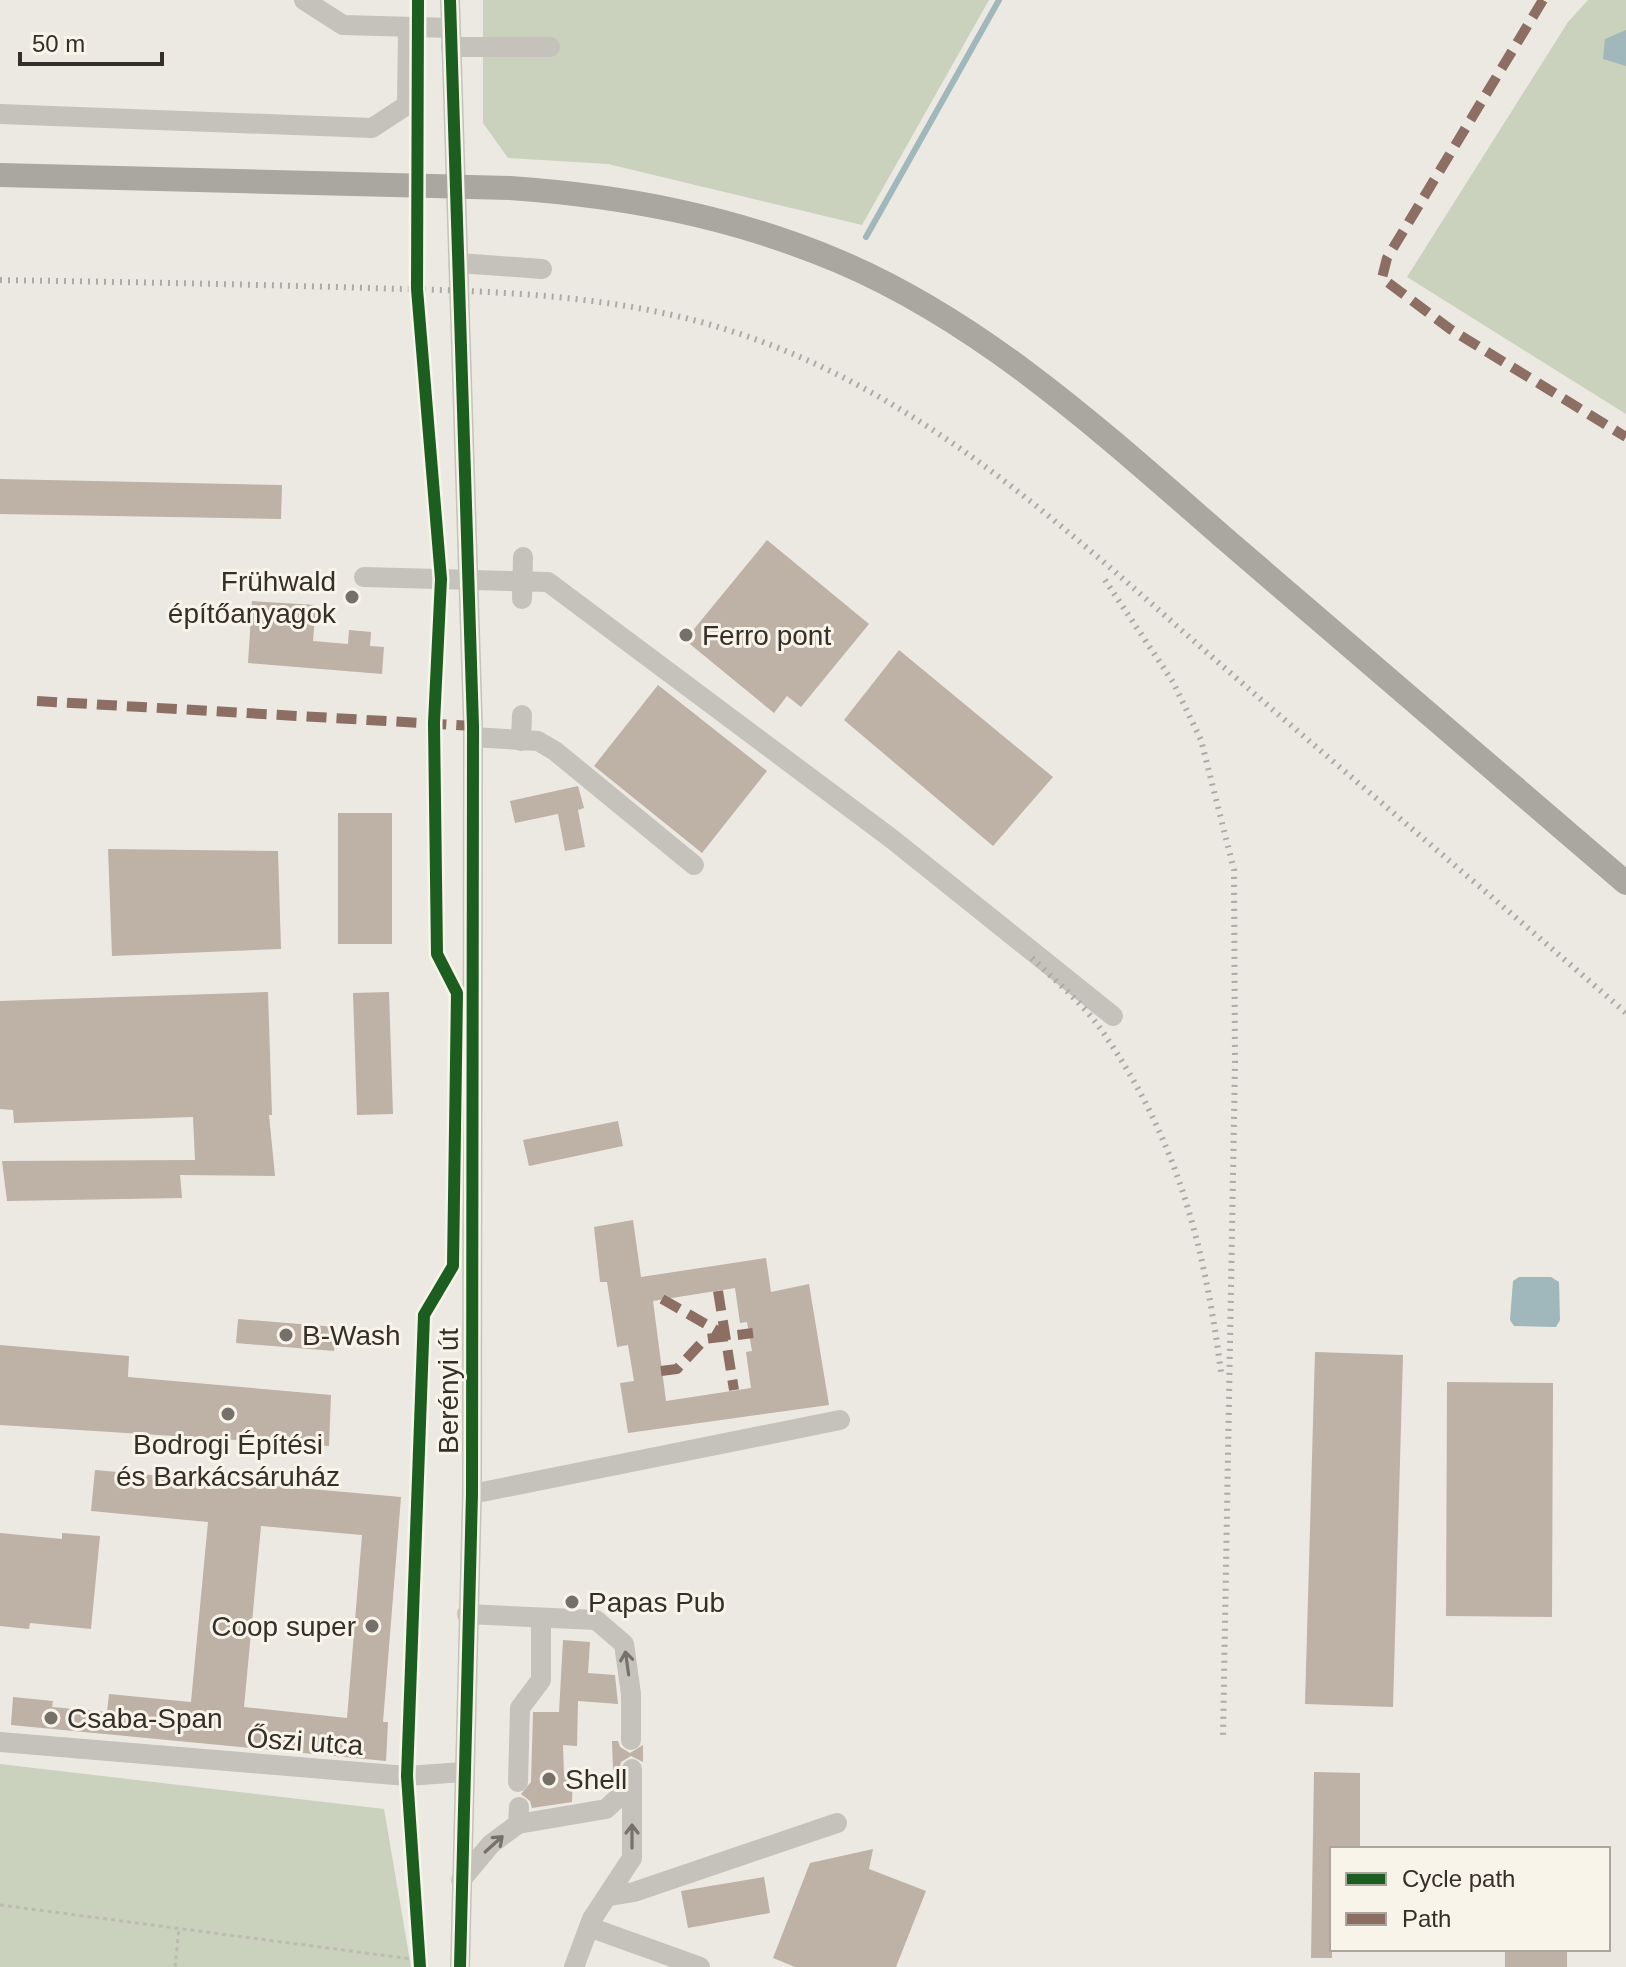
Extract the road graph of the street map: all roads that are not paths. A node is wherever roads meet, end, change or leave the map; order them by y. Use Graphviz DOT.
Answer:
graph roads {
  1 [pos="304,0"];
  2 [pos="450,0"];
  3 [pos="408,27"];
  4 [pos="451,38"];
  5 [pos="550,47"];
  6 [pos="0,114"];
  7 [pos="0,175"];
  8 [pos="455,187"];
  9 [pos="459,263"];
  10 [pos="542,269"];
  11 [pos="523,557"];
  12 [pos="364,577"];
  13 [pos="467,578"];
  14 [pos="523,590"];
  15 [pos="522,715"];
  16 [pos="473,737"];
  17 [pos="521,741"];
  18 [pos="694,865"];
  19 [pos="1626,883"];
  20 [pos="1113,1016"];
  21 [pos="840,1420"];
  22 [pos="472,1494"];
  23 [pos="467,1614"];
  24 [pos="541,1618"];
  25 [pos="631,1740"];
  26 [pos="0,1742"];
  27 [pos="463,1772"];
  28 [pos="518,1782"];
  29 [pos="837,1823"];
  30 [pos="461,1880"];
  31 [pos="610,1896"];
  32 [pos="589,1927"];
  33 [pos="460,1967"];
  34 [pos="574,1967"];
  35 [pos="700,1967"];
  1 -- 3 [label="street"];
  2 -- 4 [label="street, Berényi út"];
  3 -- 4 [label="street"];
  3 -- 6 [label="street"];
  4 -- 5 [label="street"];
  4 -- 8 [label="street, Berényi út"];
  7 -- 8 [label="main road"];
  8 -- 9 [label="street, Berényi út"];
  8 -- 19 [label="main road"];
  9 -- 10 [label="street"];
  9 -- 13 [label="street, Berényi út"];
  11 -- 14 [label="street"];
  12 -- 13 [label="street"];
  13 -- 14 [label="street"];
  13 -- 16 [label="street, Berényi út"];
  14 -- 20 [label="street"];
  15 -- 17 [label="street"];
  16 -- 17 [label="street"];
  16 -- 22 [label="street, Berényi út"];
  17 -- 18 [label="street"];
  21 -- 22 [label="street"];
  22 -- 23 [label="street, Berényi út"];
  23 -- 24 [label="street"];
  23 -- 27 [label="street, Berényi út"];
  25 -- 24 [label="street, one-way"];
  24 -- 28 [label="street"];
  26 -- 27 [label="street, Őszi utca"];
  27 -- 30 [label="street, Berényi út"];
  29 -- 31 [label="street"];
  30 -- 31 [label="street"];
  30 -- 33 [label="street, Berényi út"];
  31 -- 32 [label="street"];
  32 -- 34 [label="street"];
  32 -- 35 [label="street"];
}
